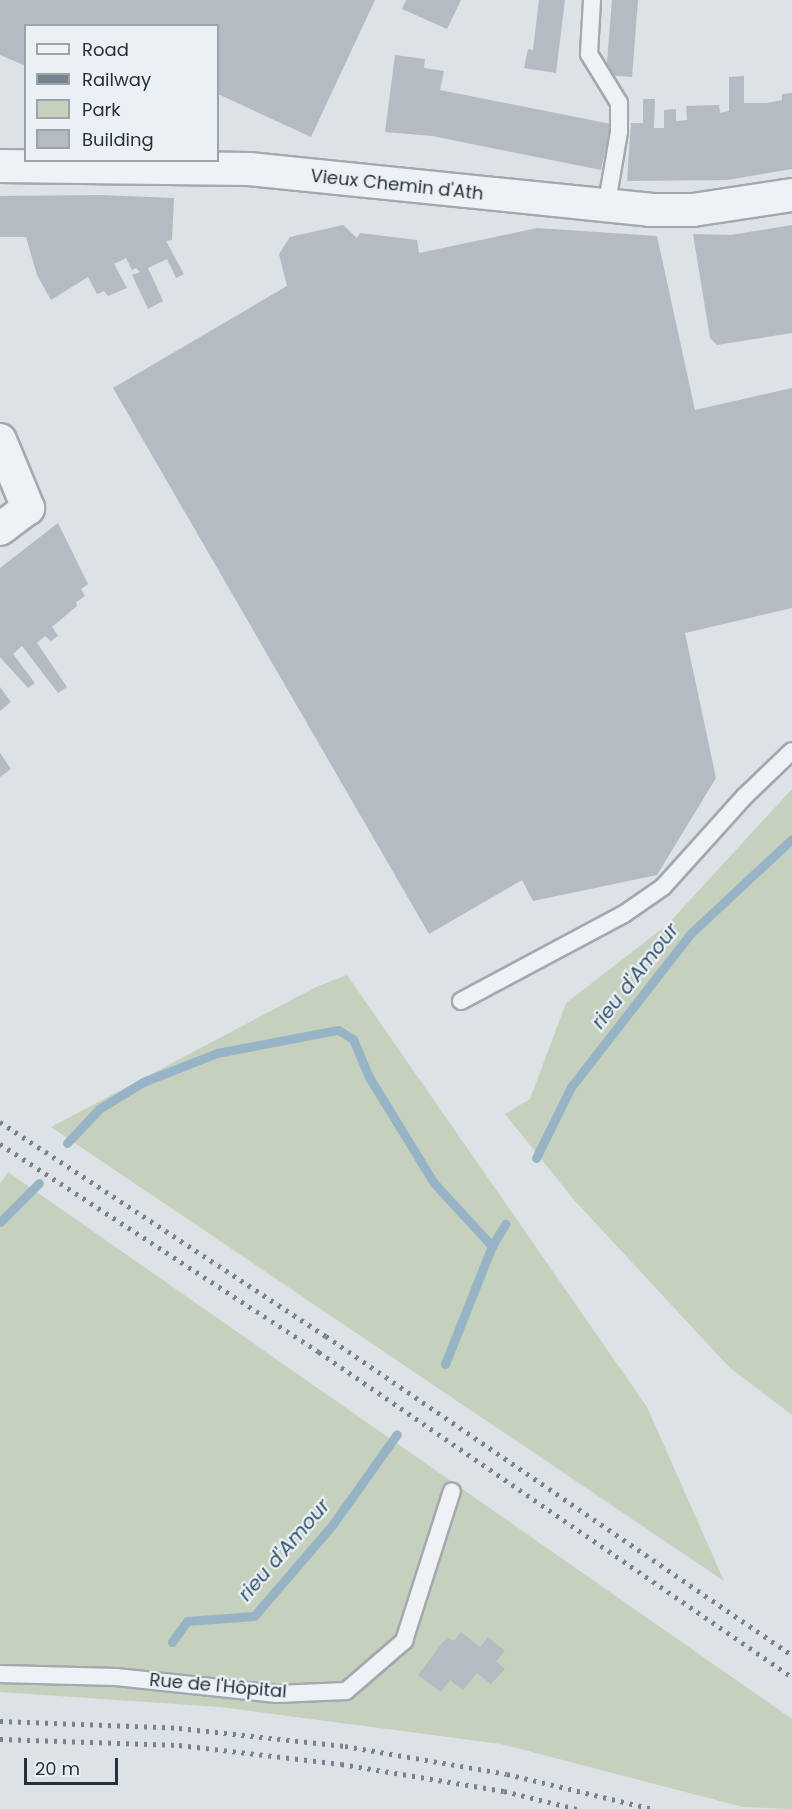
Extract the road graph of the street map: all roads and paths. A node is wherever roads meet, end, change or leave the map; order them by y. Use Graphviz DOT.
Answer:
graph roads {
  1 [pos="592,0"];
  2 [pos="0,166"];
  3 [pos="792,195"];
  4 [pos="606,208"];
  5 [pos="0,440"];
  6 [pos="0,529"];
  7 [pos="792,750"];
  8 [pos="461,1001"];
  9 [pos="452,1491"];
  10 [pos="0,1674"];
  1 -- 4 [label="lane"];
  2 -- 4 [label="street, Vieux Chemin d'Ath"];
  3 -- 4 [label="street, Vieux Chemin d'Ath"];
  5 -- 6 [label="street"];
  7 -- 8 [label="lane"];
  9 -- 10 [label="lane, Rue de l'Hôpital"];
}
